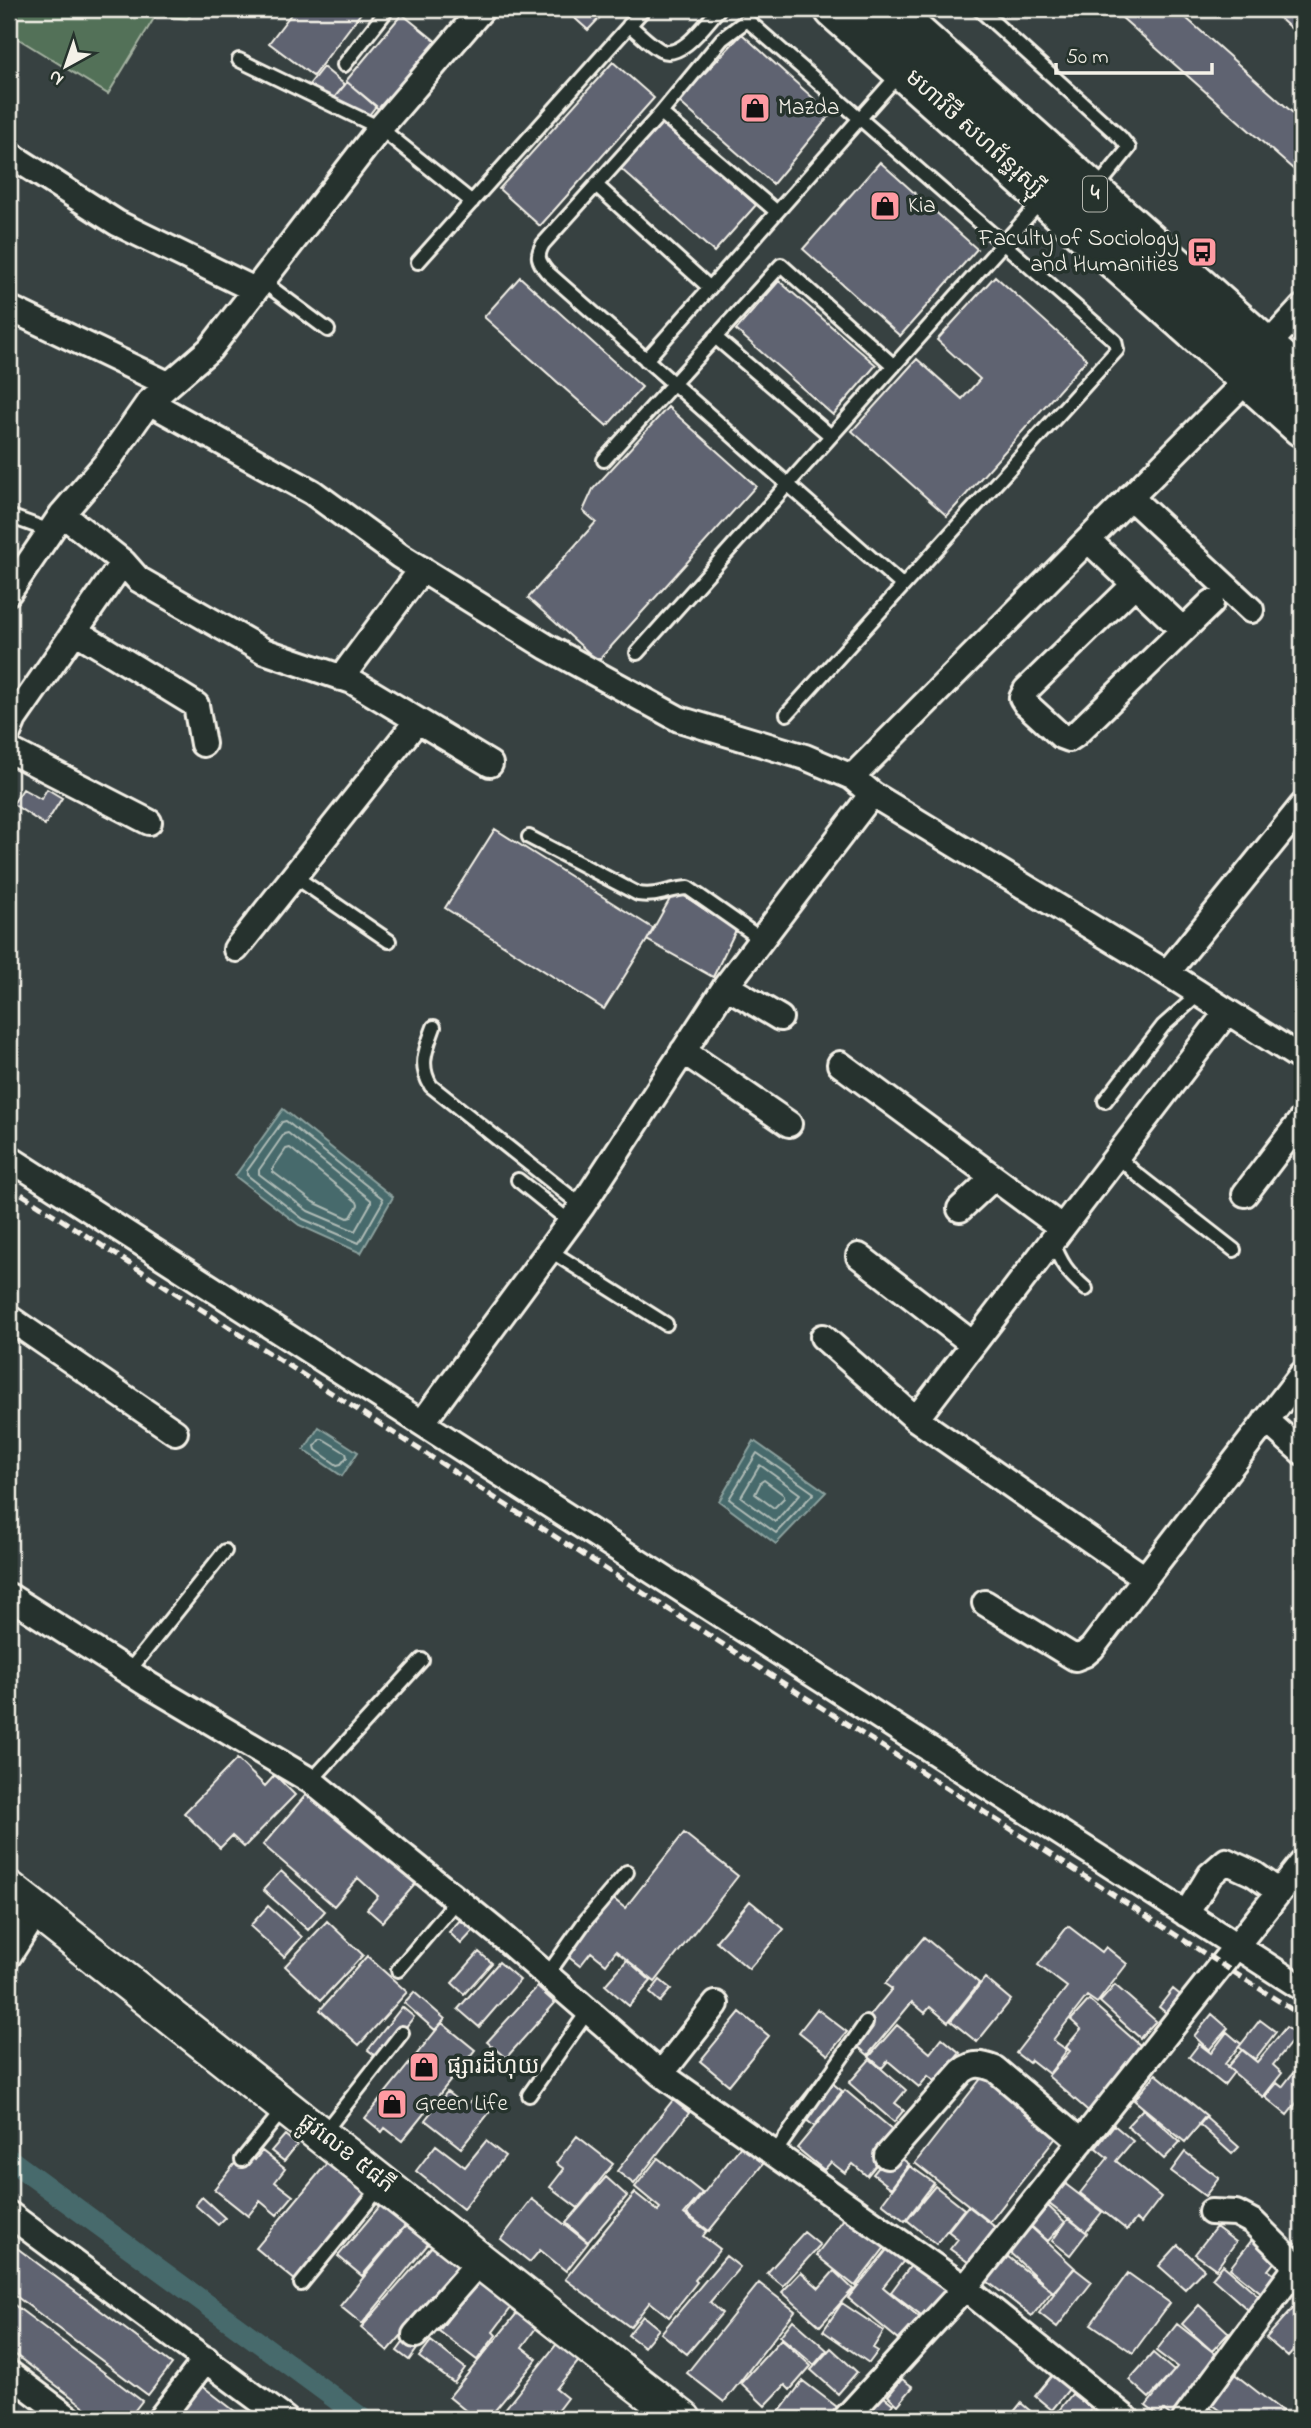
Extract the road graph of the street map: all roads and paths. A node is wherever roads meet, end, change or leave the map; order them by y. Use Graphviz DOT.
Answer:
graph roads {
  1 [pos="386,9"];
  2 [pos="482,9"];
  3 [pos="644,9"];
  4 [pos="719,9"];
  5 [pos="834,9"];
  6 [pos="979,9"];
  7 [pos="876,19"];
  8 [pos="629,25"];
  9 [pos="239,61"];
  10 [pos="344,65"];
  11 [pos="903,71"];
  12 [pos="661,113"];
  13 [pos="860,119"];
  14 [pos="380,128"];
  15 [pos="9,153"];
  16 [pos="596,185"];
  17 [pos="1064,185"];
  18 [pos="472,202"];
  19 [pos="777,212"];
  20 [pos="1003,244"];
  21 [pos="418,262"];
  22 [pos="259,286"];
  23 [pos="710,288"];
  24 [pos="9,308"];
  25 [pos="1302,308"];
  26 [pos="328,330"];
  27 [pos="715,337"];
  28 [pos="646,360"];
  29 [pos="1257,363"];
  30 [pos="894,366"];
  31 [pos="1302,379"];
  32 [pos="168,384"];
  33 [pos="673,384"];
  34 [pos="149,402"];
  35 [pos="1302,427"];
  36 [pos="831,436"];
  37 [pos="604,460"];
  38 [pos="788,484"];
  39 [pos="1130,497"];
  40 [pos="9,516"];
  41 [pos="56,523"];
  42 [pos="1088,540"];
  43 [pos="123,562"];
  44 [pos="422,569"];
  45 [pos="1135,584"];
  46 [pos="903,586"];
  47 [pos="9,592"];
  48 [pos="1211,603"];
  49 [pos="1251,610"];
  50 [pos="1183,630"];
  51 [pos="75,631"];
  52 [pos="637,653"];
  53 [pos="341,678"];
  54 [pos="787,714"];
  55 [pos="417,721"];
  56 [pos="202,744"];
  57 [pos="9,747"];
  58 [pos="490,764"];
  59 [pos="852,777"];
  60 [pos="872,794"];
  61 [pos="1302,806"];
  62 [pos="149,822"];
  63 [pos="529,837"];
  64 [pos="294,876"];
  65 [pos="761,939"];
  66 [pos="389,941"];
  67 [pos="236,948"];
  68 [pos="1167,973"];
  69 [pos="726,986"];
  70 [pos="1199,994"];
  71 [pos="1227,1012"];
  72 [pos="780,1018"];
  73 [pos="434,1027"];
  74 [pos="683,1052"];
  75 [pos="1302,1059"];
  76 [pos="840,1064"];
  77 [pos="1105,1101"];
  78 [pos="1302,1119"];
  79 [pos="789,1124"];
  80 [pos="1117,1155"];
  81 [pos="9,1158"];
  82 [pos="993,1178"];
  83 [pos="518,1181"];
  84 [pos="1245,1194"];
  85 [pos="960,1209"];
  86 [pos="576,1214"];
  87 [pos="1057,1233"];
  88 [pos="549,1250"];
  89 [pos="1234,1250"];
  90 [pos="859,1256"];
  91 [pos="1086,1289"];
  92 [pos="9,1318"];
  93 [pos="666,1324"];
  94 [pos="823,1337"];
  95 [pos="973,1344"];
  96 [pos="1302,1374"];
  97 [pos="916,1419"];
  98 [pos="1266,1420"];
  99 [pos="422,1423"];
  100 [pos="175,1432"];
  101 [pos="1302,1452"];
  102 [pos="225,1551"];
  103 [pos="1145,1578"];
  104 [pos="9,1596"];
  105 [pos="985,1603"];
  106 [pos="422,1660"];
  107 [pos="129,1671"];
  108 [pos="311,1781"];
  109 [pos="1302,1863"];
  110 [pos="627,1872"];
  111 [pos="9,1889"];
  112 [pos="1279,1892"];
  113 [pos="457,1900"];
  114 [pos="37,1912"];
  115 [pos="1186,1914"];
  116 [pos="1237,1946"];
  117 [pos="9,1955"];
  118 [pos="398,1970"];
  119 [pos="547,1975"];
  120 [pos="1302,1988"];
  121 [pos="716,2004"];
  122 [pos="588,2011"];
  123 [pos="866,2023"];
  124 [pos="402,2033"];
  125 [pos="661,2074"];
  126 [pos="529,2095"];
  127 [pos="286,2106"];
  128 [pos="322,2135"];
  129 [pos="1081,2142"];
  130 [pos="774,2154"];
  131 [pos="887,2156"];
  132 [pos="242,2160"];
  133 [pos="383,2183"];
  134 [pos="1211,2212"];
  135 [pos="9,2214"];
  136 [pos="479,2262"];
  137 [pos="301,2284"];
  138 [pos="965,2288"];
  139 [pos="415,2335"];
  140 [pos="206,2359"];
  141 [pos="9,2373"];
  142 [pos="69,2419"];
  143 [pos="160,2419"];
  144 [pos="285,2419"];
  145 [pos="683,2419"];
  146 [pos="845,2419"];
  147 [pos="1127,2419"];
  148 [pos="1185,2419"];
  1 -- 10 [label="lane"];
  2 -- 14 [label="street"];
  3 -- 8 [label="lane"];
  4 -- 8 [label="lane"];
  5 -- 7 [label="highway, មហាវិថី សហព័ន្ធរុស្ស៊ី / 4"];
  6 -- 17 [label="lane"];
  7 -- 11 [label="highway, មហាវិថី សហព័ន្ធរុស្ស៊ី / 4"];
  7 -- 17 [label="highway, មហាវិថី សហព័ន្ធរុស្ស៊ី / 4"];
  8 -- 18 [label="lane"];
  9 -- 14 [label="lane"];
  11 -- 13 [label="lane"];
  11 -- 17 [label="highway, មហាវិថី សហព័ន្ធរុស្ស៊ី / 4"];
  12 -- 13 [label="lane"];
  12 -- 16 [label="lane"];
  12 -- 19 [label="lane"];
  13 -- 19 [label="lane"];
  13 -- 20 [label="lane"];
  14 -- 18 [label="lane"];
  14 -- 22 [label="street"];
  15 -- 22 [label="street"];
  16 -- 23 [label="lane"];
  16 -- 28 [label="lane"];
  17 -- 20 [label="lane"];
  17 -- 29 [label="highway, មហាវិថី សហព័ន្ធរុស្ស៊ី / 4"];
  18 -- 21 [label="lane"];
  19 -- 23 [label="lane"];
  20 -- 30 [label="lane"];
  20 -- 46 [label="lane"];
  22 -- 26 [label="lane"];
  22 -- 32 [label="street"];
  23 -- 28 [label="lane"];
  24 -- 32 [label="street"];
  25 -- 29 [label="street"];
  27 -- 30 [label="lane"];
  27 -- 33 [label="lane"];
  27 -- 36 [label="lane"];
  28 -- 33 [label="lane"];
  29 -- 31 [label="highway, មហាវិថី សហព័ន្ធរុស្ស៊ី / 4"];
  29 -- 35 [label="highway, មហាវិថី សហព័ន្ធរុស្ស៊ី / 4"];
  29 -- 39 [label="street"];
  30 -- 36 [label="lane"];
  32 -- 34 [label="street"];
  33 -- 37 [label="lane"];
  33 -- 38 [label="lane"];
  34 -- 41 [label="street"];
  34 -- 44 [label="street"];
  36 -- 38 [label="lane"];
  38 -- 46 [label="lane"];
  38 -- 52 [label="lane"];
  39 -- 42 [label="street"];
  39 -- 49 [label="street"];
  40 -- 41 [label="lane"];
  41 -- 43 [label="street"];
  41 -- 47 [label="street"];
  42 -- 45 [label="street"];
  42 -- 59 [label="street"];
  43 -- 51 [label="street"];
  43 -- 53 [label="street"];
  44 -- 53 [label="street"];
  44 -- 59 [label="street"];
  45 -- 50 [label="street"];
  45 -- 50 [label="street"];
  46 -- 54 [label="lane"];
  48 -- 50 [label="street"];
  51 -- 56 [label="street"];
  51 -- 57 [label="street"];
  53 -- 55 [label="street"];
  55 -- 58 [label="street"];
  55 -- 64 [label="street"];
  57 -- 62 [label="street"];
  59 -- 60 [label="street"];
  60 -- 65 [label="street"];
  60 -- 68 [label="street"];
  61 -- 68 [label="street"];
  63 -- 65 [label="lane"];
  64 -- 66 [label="lane"];
  64 -- 67 [label="street"];
  65 -- 69 [label="street"];
  68 -- 70 [label="street"];
  69 -- 72 [label="street"];
  69 -- 74 [label="street"];
  70 -- 71 [label="street"];
  70 -- 77 [label="lane"];
  71 -- 75 [label="street"];
  71 -- 80 [label="street"];
  73 -- 86 [label="lane"];
  74 -- 79 [label="street"];
  74 -- 86 [label="street"];
  76 -- 82 [label="street"];
  78 -- 84 [label="street"];
  80 -- 87 [label="street"];
  80 -- 89 [label="lane"];
  81 -- 99 [label="street"];
  82 -- 85 [label="street"];
  82 -- 87 [label="street"];
  83 -- 86 [label="lane"];
  86 -- 88 [label="street"];
  87 -- 91 [label="lane"];
  87 -- 95 [label="street"];
  88 -- 93 [label="lane"];
  88 -- 99 [label="street"];
  90 -- 95 [label="street"];
  92 -- 100 [label="street"];
  94 -- 97 [label="street"];
  95 -- 97 [label="street"];
  96 -- 98 [label="street"];
  97 -- 103 [label="street"];
  98 -- 101 [label="street"];
  98 -- 103 [label="street"];
  99 -- 115 [label="street"];
  102 -- 107 [label="lane"];
  103 -- 105 [label="street"];
  104 -- 107 [label="street"];
  106 -- 108 [label="lane"];
  107 -- 108 [label="street"];
  108 -- 113 [label="street"];
  109 -- 112 [label="street"];
  110 -- 119 [label="lane"];
  111 -- 114 [label="street, ផ្លូវលេខ ៥៨ភី"];
  112 -- 115 [label="street"];
  112 -- 116 [label="street"];
  113 -- 118 [label="lane"];
  113 -- 119 [label="street"];
  114 -- 117 [label="street"];
  114 -- 127 [label="street, ផ្លូវលេខ ៥៨ភី"];
  115 -- 116 [label="street"];
  116 -- 120 [label="street"];
  116 -- 129 [label="street"];
  119 -- 122 [label="street"];
  121 -- 125 [label="street"];
  122 -- 125 [label="street"];
  122 -- 126 [label="lane"];
  123 -- 130 [label="lane"];
  124 -- 128 [label="lane"];
  125 -- 130 [label="street"];
  127 -- 128 [label="street, ផ្លូវលេខ ៥៨ភី"];
  127 -- 132 [label="lane"];
  128 -- 133 [label="street, ផ្លូវលេខ ៥៨ភី"];
  129 -- 131 [label="street"];
  129 -- 138 [label="street"];
  130 -- 138 [label="street"];
  133 -- 136 [label="street, ផ្លូវលេខ ៥៨ភី"];
  133 -- 137 [label="lane"];
  134 -- 148 [label="street"];
  135 -- 140 [label="street"];
  136 -- 139 [label="street"];
  136 -- 145 [label="street, ផ្លូវលេខ ៥៨ភី"];
  138 -- 146 [label="street"];
  138 -- 147 [label="street"];
  140 -- 143 [label="street"];
  140 -- 144 [label="street"];
  141 -- 142 [label="street"];
}
